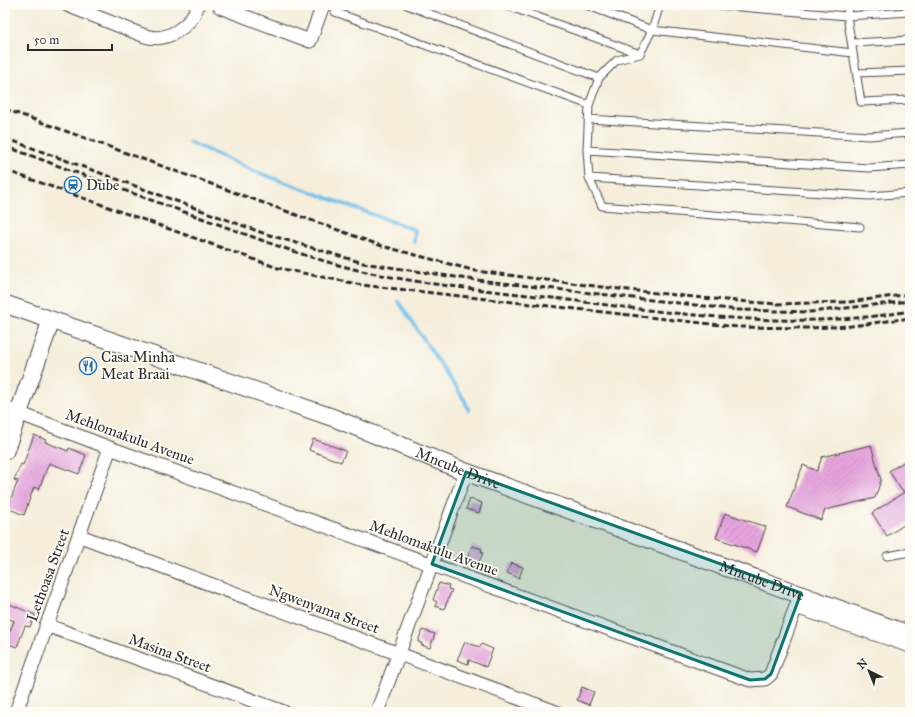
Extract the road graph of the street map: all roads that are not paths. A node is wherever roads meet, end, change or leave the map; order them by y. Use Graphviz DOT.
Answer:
graph roads {
  1 [pos="67,5"];
  2 [pos="198,5"];
  3 [pos="323,5"];
  4 [pos="407,5"];
  5 [pos="505,5"];
  6 [pos="586,5"];
  7 [pos="660,5"];
  8 [pos="717,5"];
  9 [pos="848,5"];
  10 [pos="220,7"];
  11 [pos="336,12"];
  12 [pos="910,12"];
  13 [pos="847,16"];
  14 [pos="652,30"];
  15 [pos="910,40"];
  16 [pos="852,44"];
  17 [pos="853,53"];
  18 [pos="640,54"];
  19 [pos="910,71"];
  20 [pos="857,73"];
  21 [pos="598,78"];
  22 [pos="910,100"];
  23 [pos="588,104"];
  24 [pos="588,119"];
  25 [pos="910,133"];
  26 [pos="586,150"];
  27 [pos="910,164"];
  28 [pos="589,178"];
  29 [pos="910,193"];
  30 [pos="860,227"];
  31 [pos="5,304"];
  32 [pos="51,321"];
  33 [pos="12,410"];
  34 [pos="110,448"];
  35 [pos="5,451"];
  36 [pos="466,472"];
  37 [pos="80,536"];
  38 [pos="910,552"];
  39 [pos="887,556"];
  40 [pos="432,564"];
  41 [pos="798,600"];
  42 [pos="46,625"];
  43 [pos="910,635"];
  44 [pos="910,646"];
  45 [pos="399,653"];
  46 [pos="16,712"];
  47 [pos="284,712"];
  48 [pos="377,712"];
  49 [pos="556,712"];
  1 -- 2 [label="street"];
  3 -- 10 [label="street"];
  4 -- 21 [label="lane"];
  5 -- 18 [label="lane"];
  6 -- 14 [label="lane"];
  7 -- 14 [label="lane"];
  8 -- 13 [label="lane"];
  9 -- 13 [label="lane"];
  11 -- 23 [label="lane"];
  12 -- 13 [label="lane"];
  13 -- 16 [label="lane"];
  14 -- 17 [label="lane"];
  14 -- 18 [label="lane"];
  15 -- 16 [label="lane"];
  16 -- 17 [label="lane"];
  17 -- 20 [label="lane"];
  18 -- 21 [label="lane"];
  19 -- 20 [label="lane"];
  20 -- 22 [label="lane"];
  21 -- 23 [label="lane"];
  23 -- 24 [label="lane"];
  24 -- 25 [label="lane"];
  24 -- 26 [label="lane"];
  26 -- 27 [label="lane"];
  26 -- 28 [label="lane"];
  28 -- 29 [label="lane"];
  28 -- 30 [label="lane"];
  31 -- 32 [label="street, Mncube Drive"];
  32 -- 33 [label="street"];
  32 -- 36 [label="street, Mncube Drive"];
  33 -- 34 [label="street, Mehlomakulu Avenue"];
  33 -- 35 [label="street"];
  34 -- 37 [label="street, Lethoasa Street"];
  34 -- 40 [label="street, Mehlomakulu Avenue"];
  36 -- 40 [label="street"];
  36 -- 41 [label="street, Mncube Drive"];
  37 -- 42 [label="street, Lethoasa Street"];
  37 -- 45 [label="street, Ngwenyama Street"];
  38 -- 39 [label="lane"];
  40 -- 41 [label="street, Mehlomakulu Avenue"];
  40 -- 45 [label="street"];
  41 -- 43 [label="street, Mncube Drive"];
  41 -- 44 [label="street"];
  42 -- 46 [label="street, Lethoasa Street"];
  42 -- 47 [label="street, Masina Street"];
  45 -- 48 [label="street"];
  45 -- 49 [label="street, Ngwenyama Street"];
}
